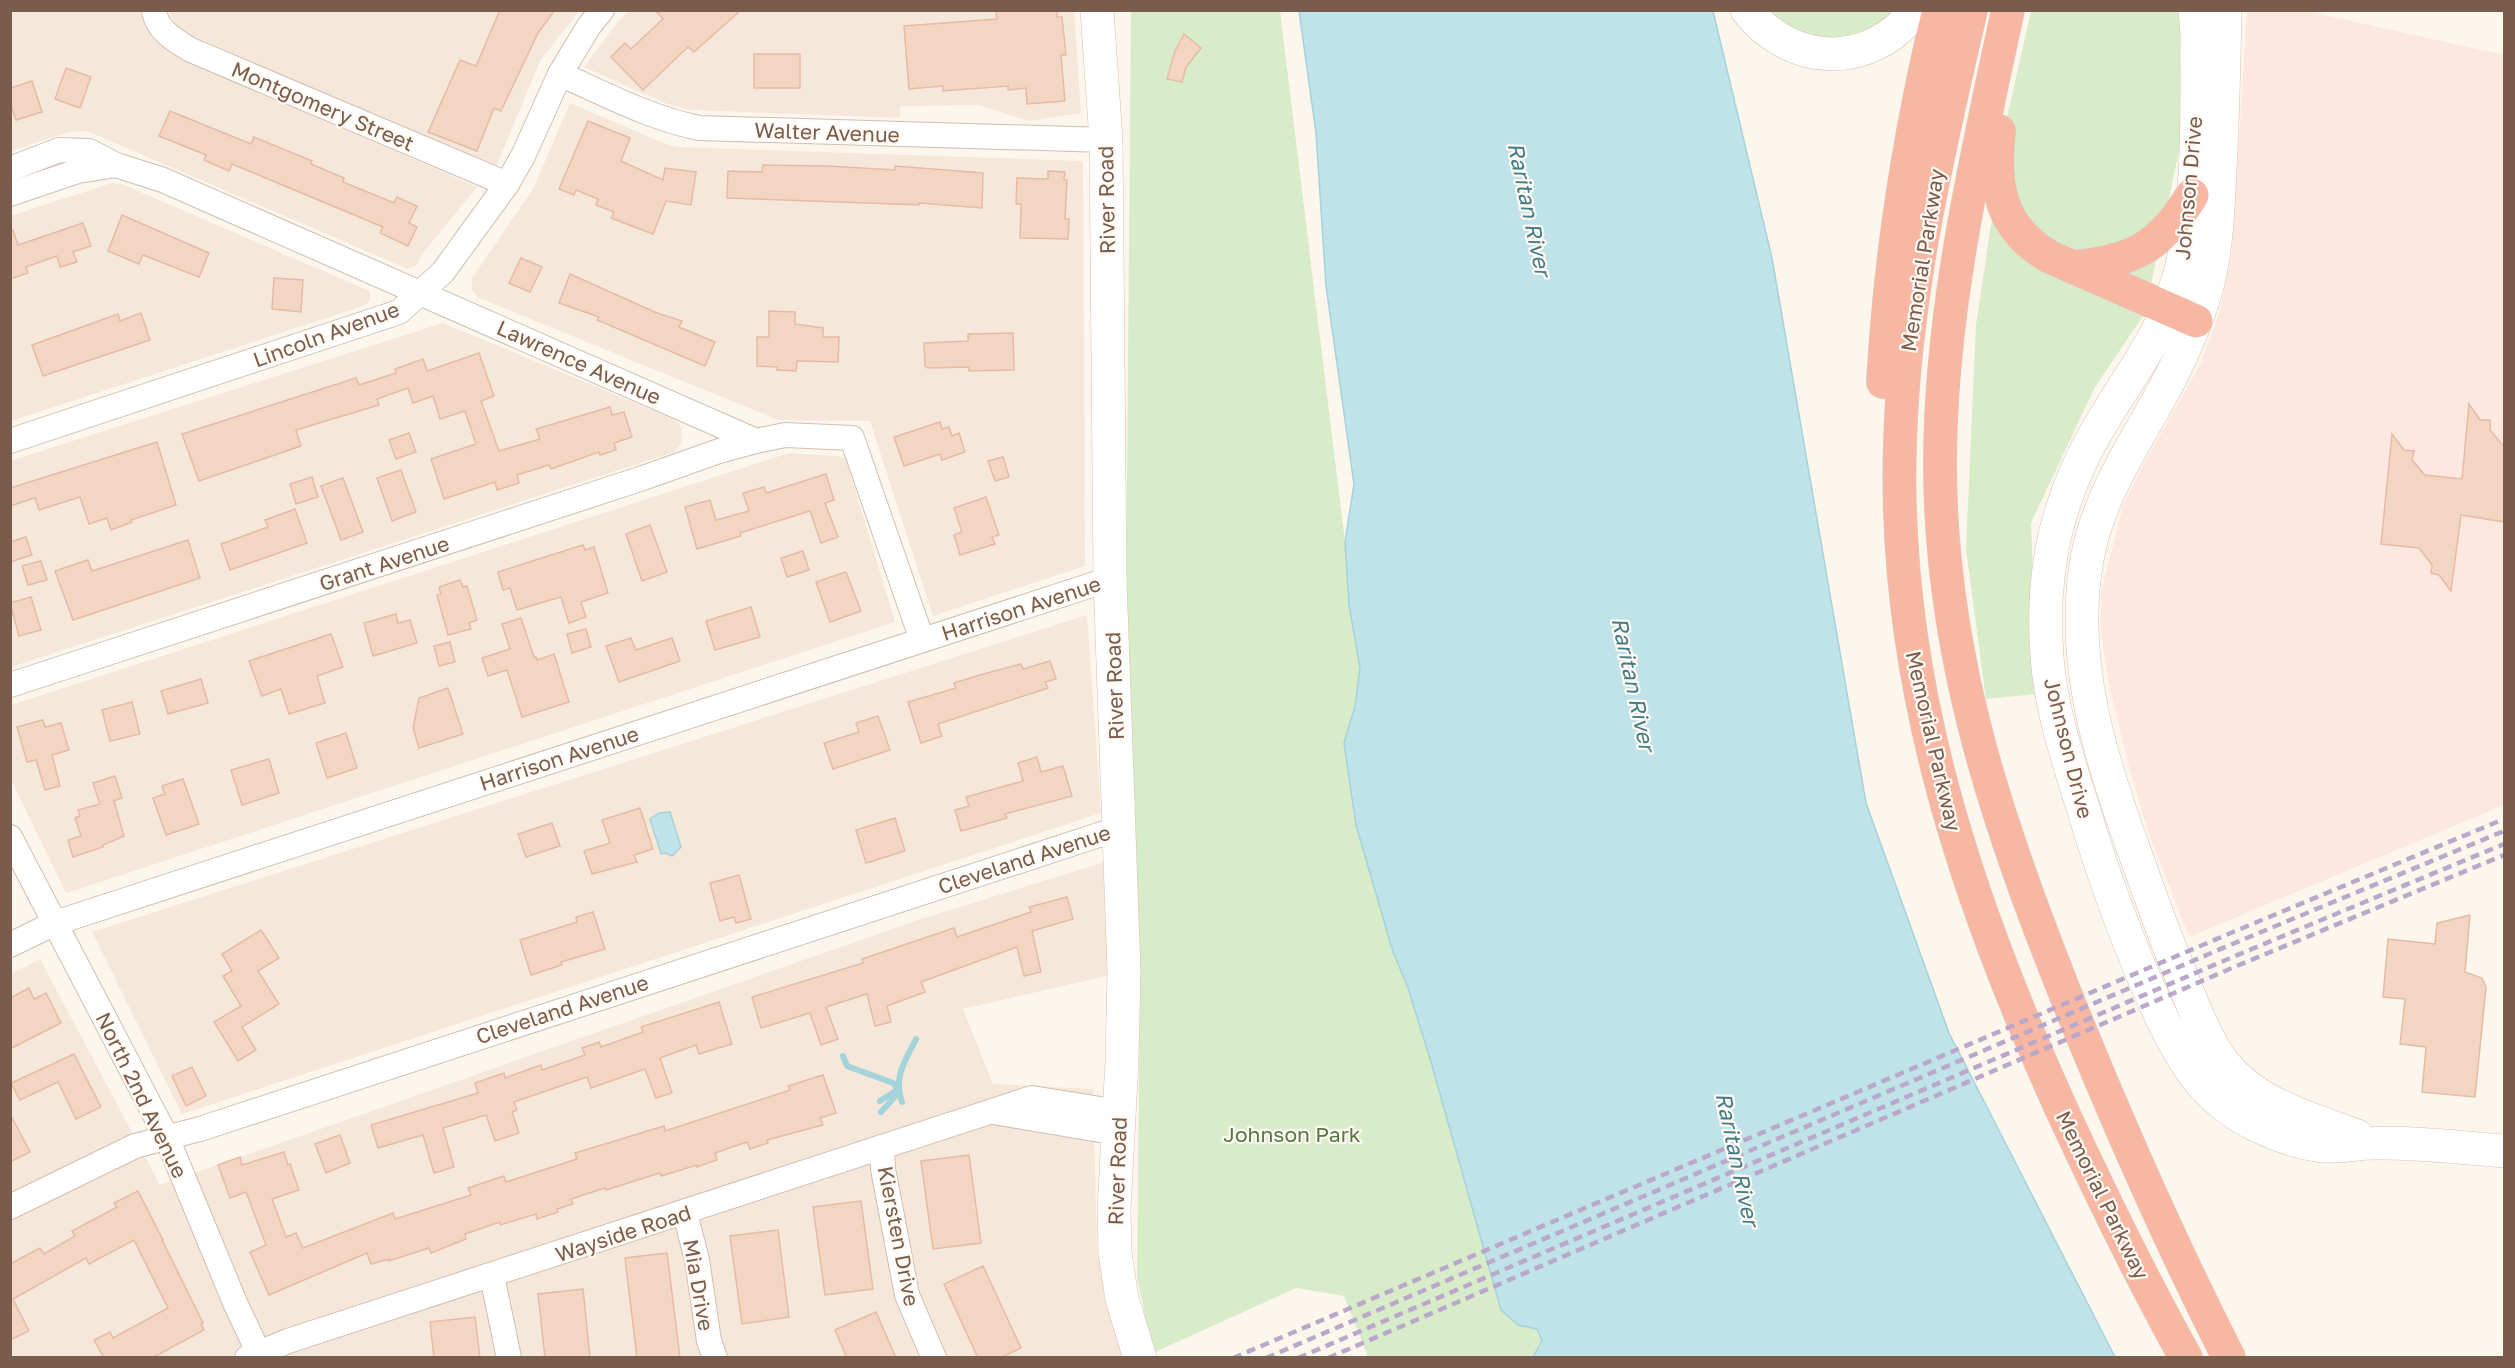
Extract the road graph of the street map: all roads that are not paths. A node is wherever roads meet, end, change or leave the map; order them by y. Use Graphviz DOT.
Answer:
graph roads {
  1 [pos="154,10"];
  2 [pos="602,10"];
  3 [pos="1097,10"];
  4 [pos="1747,10"];
  5 [pos="1915,10"];
  6 [pos="1939,10"];
  7 [pos="1971,10"];
  8 [pos="2195,10"];
  9 [pos="2225,10"];
  10 [pos="2005,25"];
  11 [pos="560,74"];
  12 [pos="1106,140"];
  13 [pos="116,165"];
  14 [pos="10,169"];
  15 [pos="507,183"];
  16 [pos="10,194"];
  17 [pos="2192,195"];
  18 [pos="2072,267"];
  19 [pos="421,293"];
  20 [pos="2182,315"];
  21 [pos="10,441"];
  22 [pos="756,441"];
  23 [pos="1110,579"];
  24 [pos="922,640"];
  25 [pos="10,685"];
  26 [pos="1949,813"];
  27 [pos="1120,828"];
  28 [pos="10,837"];
  29 [pos="55,923"];
  30 [pos="10,945"];
  31 [pos="1118,1122"];
  32 [pos="167,1138"];
  33 [pos="882,1147"];
  34 [pos="2505,1151"];
  35 [pos="10,1207"];
  36 [pos="685,1213"];
  37 [pos="492,1276"];
  38 [pos="2204,1307"];
  39 [pos="255,1356"];
  40 [pos="509,1358"];
  41 [pos="715,1358"];
  42 [pos="934,1358"];
  43 [pos="1140,1358"];
  44 [pos="2186,1358"];
  45 [pos="2229,1358"];
  46 [pos="2241,1358"];
  1 -- 15 [label="street, Montgomery Street"];
  2 -- 11 [label="street, Lincoln Avenue"];
  3 -- 12 [label="street, River Road"];
  4 -- 5 [label="street"];
  6 -- 26 [label="highway"];
  7 -- 26 [label="highway, Memorial Parkway"];
  8 -- 17 [label="street, Johnson Drive"];
  9 -- 20 [label="street, Johnson Drive"];
  10 -- 18 [label="highway"];
  10 -- 38 [label="highway, Memorial Parkway"];
  11 -- 12 [label="street, Walter Avenue"];
  11 -- 15 [label="street, Lincoln Avenue"];
  12 -- 23 [label="street, River Road"];
  13 -- 14 [label="street, Lawrence Avenue"];
  13 -- 16 [label="street, Lawrence Avenue"];
  13 -- 19 [label="street, Lawrence Avenue"];
  15 -- 19 [label="street, Lincoln Avenue"];
  17 -- 18 [label="highway"];
  17 -- 20 [label="street, Johnson Drive"];
  18 -- 20 [label="highway"];
  19 -- 21 [label="street, Lincoln Avenue"];
  19 -- 22 [label="street, Lawrence Avenue"];
  20 -- 34 [label="street, Johnson Drive"];
  22 -- 24 [label="street"];
  22 -- 25 [label="street, Grant Avenue"];
  23 -- 24 [label="street, Harrison Avenue"];
  23 -- 27 [label="street, River Road"];
  24 -- 29 [label="street, Harrison Avenue"];
  26 -- 44 [label="highway, Memorial Parkway"];
  27 -- 31 [label="street, River Road"];
  27 -- 32 [label="street, Cleveland Avenue"];
  28 -- 29 [label="street, North 2nd Avenue"];
  29 -- 30 [label="street, Harrison Avenue"];
  29 -- 32 [label="street, North 2nd Avenue"];
  31 -- 33 [label="street, Wayside Road"];
  31 -- 43 [label="street, River Road"];
  32 -- 35 [label="street, Cleveland Avenue"];
  32 -- 39 [label="street, North 2nd Avenue"];
  33 -- 36 [label="street, Wayside Road"];
  33 -- 42 [label="street, Kiersten Drive"];
  36 -- 37 [label="street, Wayside Road"];
  36 -- 41 [label="street, Mia Drive"];
  37 -- 39 [label="street, Wayside Road"];
  37 -- 40 [label="street"];
  38 -- 45 [label="highway"];
  38 -- 46 [label="highway"];
}
